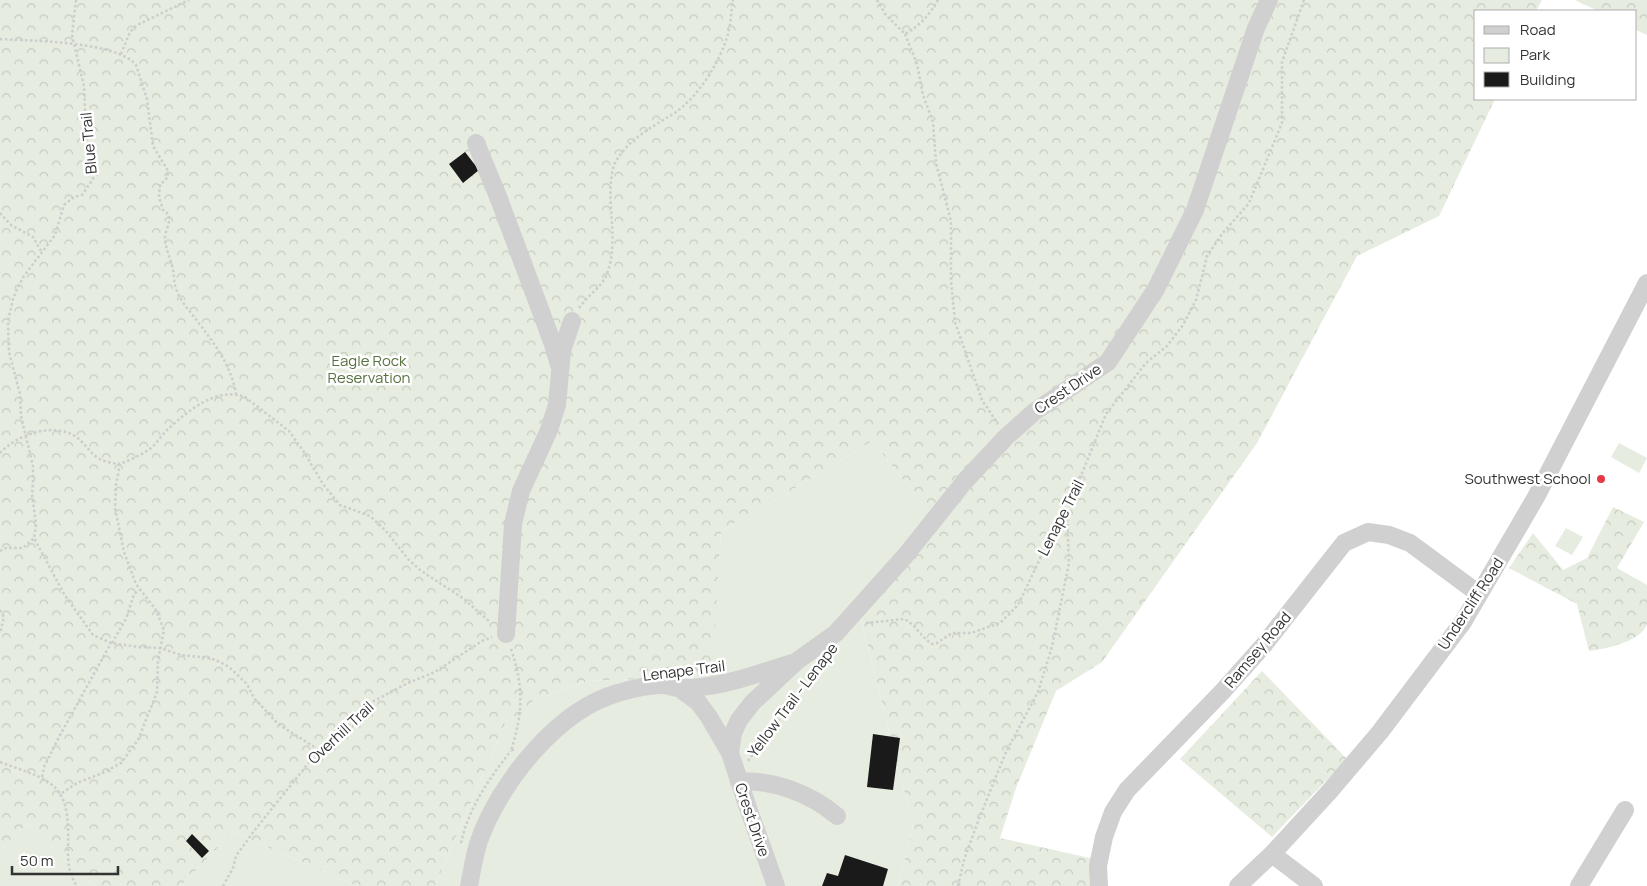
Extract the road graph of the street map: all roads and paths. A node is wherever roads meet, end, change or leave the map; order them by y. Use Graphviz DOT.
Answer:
graph roads {
  1 [pos="76,0"];
  2 [pos="189,0"];
  3 [pos="733,0"];
  4 [pos="877,0"];
  5 [pos="938,0"];
  6 [pos="1270,0"];
  7 [pos="1304,0"];
  8 [pos="905,34"];
  9 [pos="0,39"];
  10 [pos="74,44"];
  11 [pos="121,54"];
  12 [pos="476,143"];
  13 [pos="0,213"];
  14 [pos="42,253"];
  15 [pos="1647,283"];
  16 [pos="572,321"];
  17 [pos="561,373"];
  18 [pos="236,394"];
  19 [pos="25,435"];
  20 [pos="1006,437"];
  21 [pos="0,453"];
  22 [pos="120,464"];
  23 [pos="1066,510"];
  24 [pos="34,538"];
  25 [pos="0,551"];
  26 [pos="140,590"];
  27 [pos="1479,594"];
  28 [pos="0,610"];
  29 [pos="842,626"];
  30 [pos="0,633"];
  31 [pos="506,634"];
  32 [pos="111,643"];
  33 [pos="160,648"];
  34 [pos="797,661"];
  35 [pos="820,664"];
  36 [pos="679,688"];
  37 [pos="518,745"];
  38 [pos="319,750"];
  39 [pos="730,753"];
  40 [pos="0,762"];
  41 [pos="742,774"];
  42 [pos="42,777"];
  43 [pos="62,793"];
  44 [pos="1625,810"];
  45 [pos="836,816"];
  46 [pos="1272,854"];
  47 [pos="77,886"];
  48 [pos="223,886"];
  49 [pos="470,886"];
  50 [pos="776,886"];
  51 [pos="958,886"];
  52 [pos="1098,886"];
  53 [pos="1238,886"];
  54 [pos="1314,886"];
  55 [pos="1579,886"];
  1 -- 10 [label="path, Blue Trail"];
  2 -- 11 [label="path"];
  3 -- 16 [label="path"];
  4 -- 8 [label="path"];
  5 -- 8 [label="path"];
  6 -- 20 [label="street, Crest Drive"];
  7 -- 23 [label="path, Lenape Trail"];
  8 -- 20 [label="path"];
  9 -- 10 [label="path"];
  10 -- 11 [label="path"];
  10 -- 14 [label="path, Blue Trail"];
  11 -- 18 [label="path"];
  12 -- 17 [label="street"];
  13 -- 14 [label="path"];
  14 -- 19 [label="path, Blue Trail"];
  15 -- 27 [label="street, Undercliff Road"];
  16 -- 17 [label="street"];
  17 -- 31 [label="street"];
  18 -- 22 [label="path"];
  18 -- 31 [label="path"];
  19 -- 21 [label="path"];
  19 -- 22 [label="path"];
  19 -- 24 [label="path, Blue Trail"];
  20 -- 29 [label="street, Crest Drive"];
  22 -- 26 [label="path"];
  23 -- 29 [label="path, Lenape Trail"];
  23 -- 51 [label="path"];
  24 -- 25 [label="path"];
  24 -- 32 [label="path"];
  26 -- 32 [label="path"];
  26 -- 33 [label="path"];
  27 -- 46 [label="street, Undercliff Road"];
  27 -- 52 [label="street, Ramsey Road"];
  28 -- 30 [label="path"];
  29 -- 34 [label="street, Crest Drive"];
  31 -- 37 [label="path"];
  31 -- 38 [label="path, Overhill Trail"];
  32 -- 33 [label="path"];
  32 -- 42 [label="path"];
  33 -- 38 [label="path"];
  33 -- 43 [label="path"];
  34 -- 36 [label="street, Crest Drive"];
  34 -- 39 [label="street, Crest Drive"];
  35 -- 41 [label="path, Yellow Trail - Lenape"];
  36 -- 39 [label="street, Crest Drive"];
  36 -- 49 [label="street, Crest Drive"];
  38 -- 48 [label="path, Overhill Trail"];
  39 -- 41 [label="street, Crest Drive"];
  40 -- 42 [label="path"];
  41 -- 45 [label="street"];
  41 -- 50 [label="street, Crest Drive"];
  42 -- 43 [label="path"];
  43 -- 47 [label="path"];
  44 -- 55 [label="street"];
  46 -- 53 [label="street, Undercliff Road"];
  46 -- 54 [label="street"];
}
